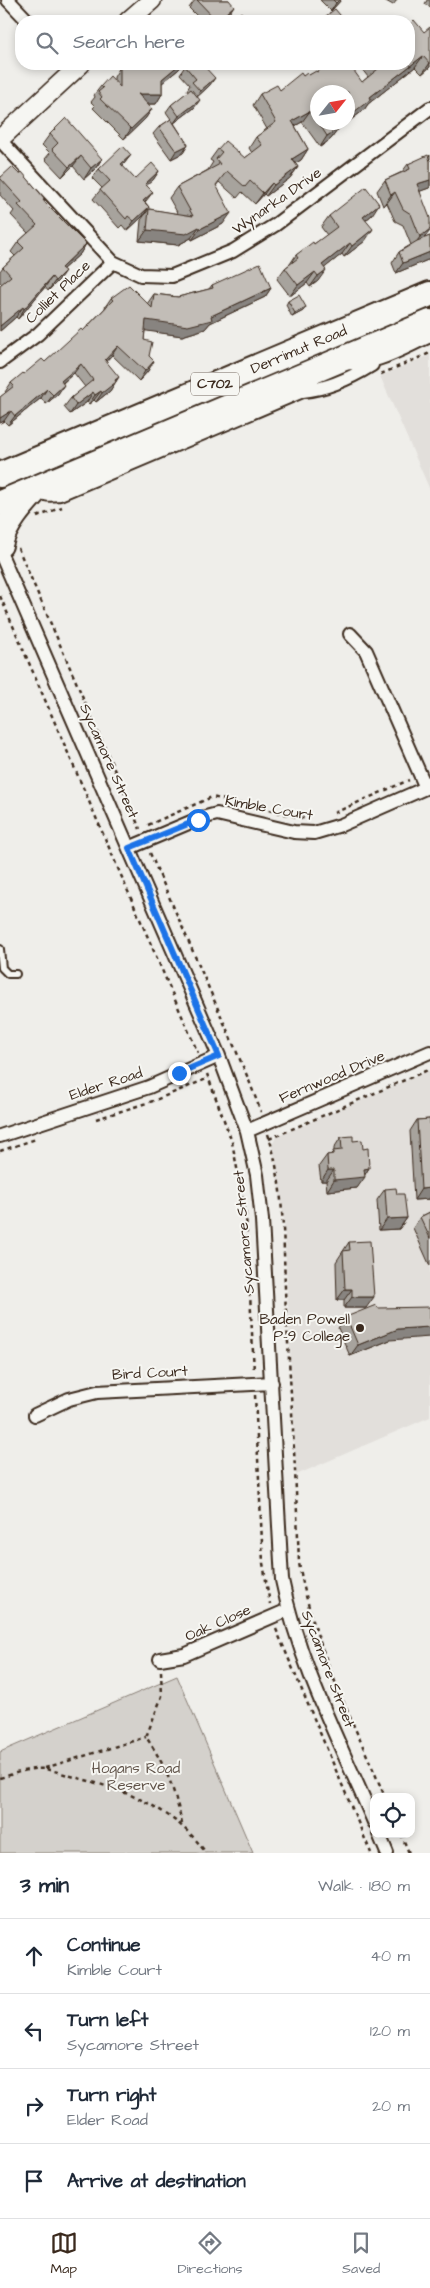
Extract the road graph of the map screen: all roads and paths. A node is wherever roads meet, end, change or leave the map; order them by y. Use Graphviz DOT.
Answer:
graph roads {
  1 [pos="8,0"];
  2 [pos="152,0"];
  3 [pos="22,15"];
  4 [pos="135,15"];
  5 [pos="69,70"];
  6 [pos="430,108"];
  7 [pos="0,139"];
  8 [pos="113,262"];
  9 [pos="430,294"];
  10 [pos="430,322"];
  11 [pos="430,336"];
  12 [pos="430,353"];
  13 [pos="377,360"];
  14 [pos="0,362"];
  15 [pos="328,365"];
  16 [pos="372,377"];
  17 [pos="303,391"];
  18 [pos="186,396"];
  19 [pos="232,405"];
  20 [pos="0,475"];
  21 [pos="39,487"];
  22 [pos="0,503"];
  23 [pos="69,504"];
  24 [pos="35,518"];
  25 [pos="7,542"];
  26 [pos="0,552"];
  27 [pos="0,596"];
  28 [pos="350,634"];
  29 [pos="420,775"];
  30 [pos="428,787"];
  31 [pos="329,815"];
  32 [pos="313,819"];
  33 [pos="140,828"];
  34 [pos="145,841"];
  35 [pos="129,848"];
  36 [pos="0,948"];
  37 [pos="16,974"];
  38 [pos="430,1052"];
  39 [pos="219,1056"];
  40 [pos="203,1063"];
  41 [pos="430,1069"];
  42 [pos="265,1124"];
  43 [pos="247,1131"];
  44 [pos="0,1136"];
  45 [pos="269,1139"];
  46 [pos="254,1383"];
  47 [pos="272,1383"];
  48 [pos="35,1415"];
  49 [pos="288,1610"];
  50 [pos="272,1617"];
  51 [pos="160,1659"];
  52 [pos="146,1737"];
  53 [pos="43,1769"];
  54 [pos="0,1778"];
  55 [pos="383,1793"];
  56 [pos="370,1813"];
  57 [pos="183,1826"];
  58 [pos="381,1838"];
  59 [pos="403,1838"];
  60 [pos="206,1853"];
  61 [pos="371,1853"];
  62 [pos="387,1853"];
  63 [pos="409,1853"];
  1 -- 3 [label="street"];
  2 -- 4 [label="street"];
  5 -- 7 [label="street"];
  6 -- 8 [label="street, Wynarka Drive"];
  7 -- 8 [label="street, Wynarka Drive"];
  8 -- 14 [label="street, Colliet Place"];
  9 -- 18 [label="highway, Derrimut Road / C702"];
  10 -- 15 [label="highway, Derrimut Road / C702"];
  11 -- 13 [label="street"];
  12 -- 16 [label="path"];
  13 -- 15 [label="street"];
  13 -- 17 [label="street"];
  15 -- 17 [label="street"];
  15 -- 19 [label="highway, Derrimut Road / C702"];
  17 -- 21 [label="street"];
  18 -- 19 [label="highway"];
  18 -- 20 [label="highway, Derrimut Road / C702"];
  19 -- 21 [label="highway, Derrimut Road / C702"];
  21 -- 22 [label="highway, Derrimut Road / C702"];
  21 -- 25 [label="highway"];
  23 -- 24 [label="path"];
  25 -- 33 [label="path"];
  26 -- 35 [label="street, Sycamore Street"];
  27 -- 40 [label="path"];
  28 -- 29 [label="street"];
  29 -- 30 [label="street"];
  29 -- 31 [label="path"];
  30 -- 34 [label="street, Kimble Court"];
  32 -- 33 [label="path"];
  33 -- 34 [label="path"];
  34 -- 35 [label="street, Kimble Court"];
  34 -- 42 [label="path"];
  35 -- 39 [label="street, Sycamore Street"];
  36 -- 37 [label="lane"];
  38 -- 42 [label="street, Fernwood Drive"];
  39 -- 40 [label="street, Elder Road"];
  39 -- 43 [label="street, Sycamore Street"];
  40 -- 44 [label="street, Elder Road"];
  40 -- 46 [label="path"];
  41 -- 45 [label="path"];
  42 -- 43 [label="street, Fernwood Drive"];
  42 -- 45 [label="path"];
  43 -- 47 [label="street, Sycamore Street"];
  45 -- 55 [label="path"];
  46 -- 47 [label="street, Bird Court"];
  46 -- 48 [label="street, Bird Court"];
  46 -- 50 [label="path"];
  47 -- 49 [label="street, Sycamore Street"];
  49 -- 50 [label="street, Oak Close"];
  49 -- 56 [label="street, Sycamore Street"];
  50 -- 51 [label="street, Oak Close"];
  50 -- 61 [label="path"];
  51 -- 52 [label="path"];
  52 -- 53 [label="path"];
  52 -- 57 [label="path"];
  53 -- 54 [label="path"];
  53 -- 57 [label="path"];
  57 -- 60 [label="path"];
  58 -- 62 [label="street"];
  59 -- 63 [label="path"];
}
